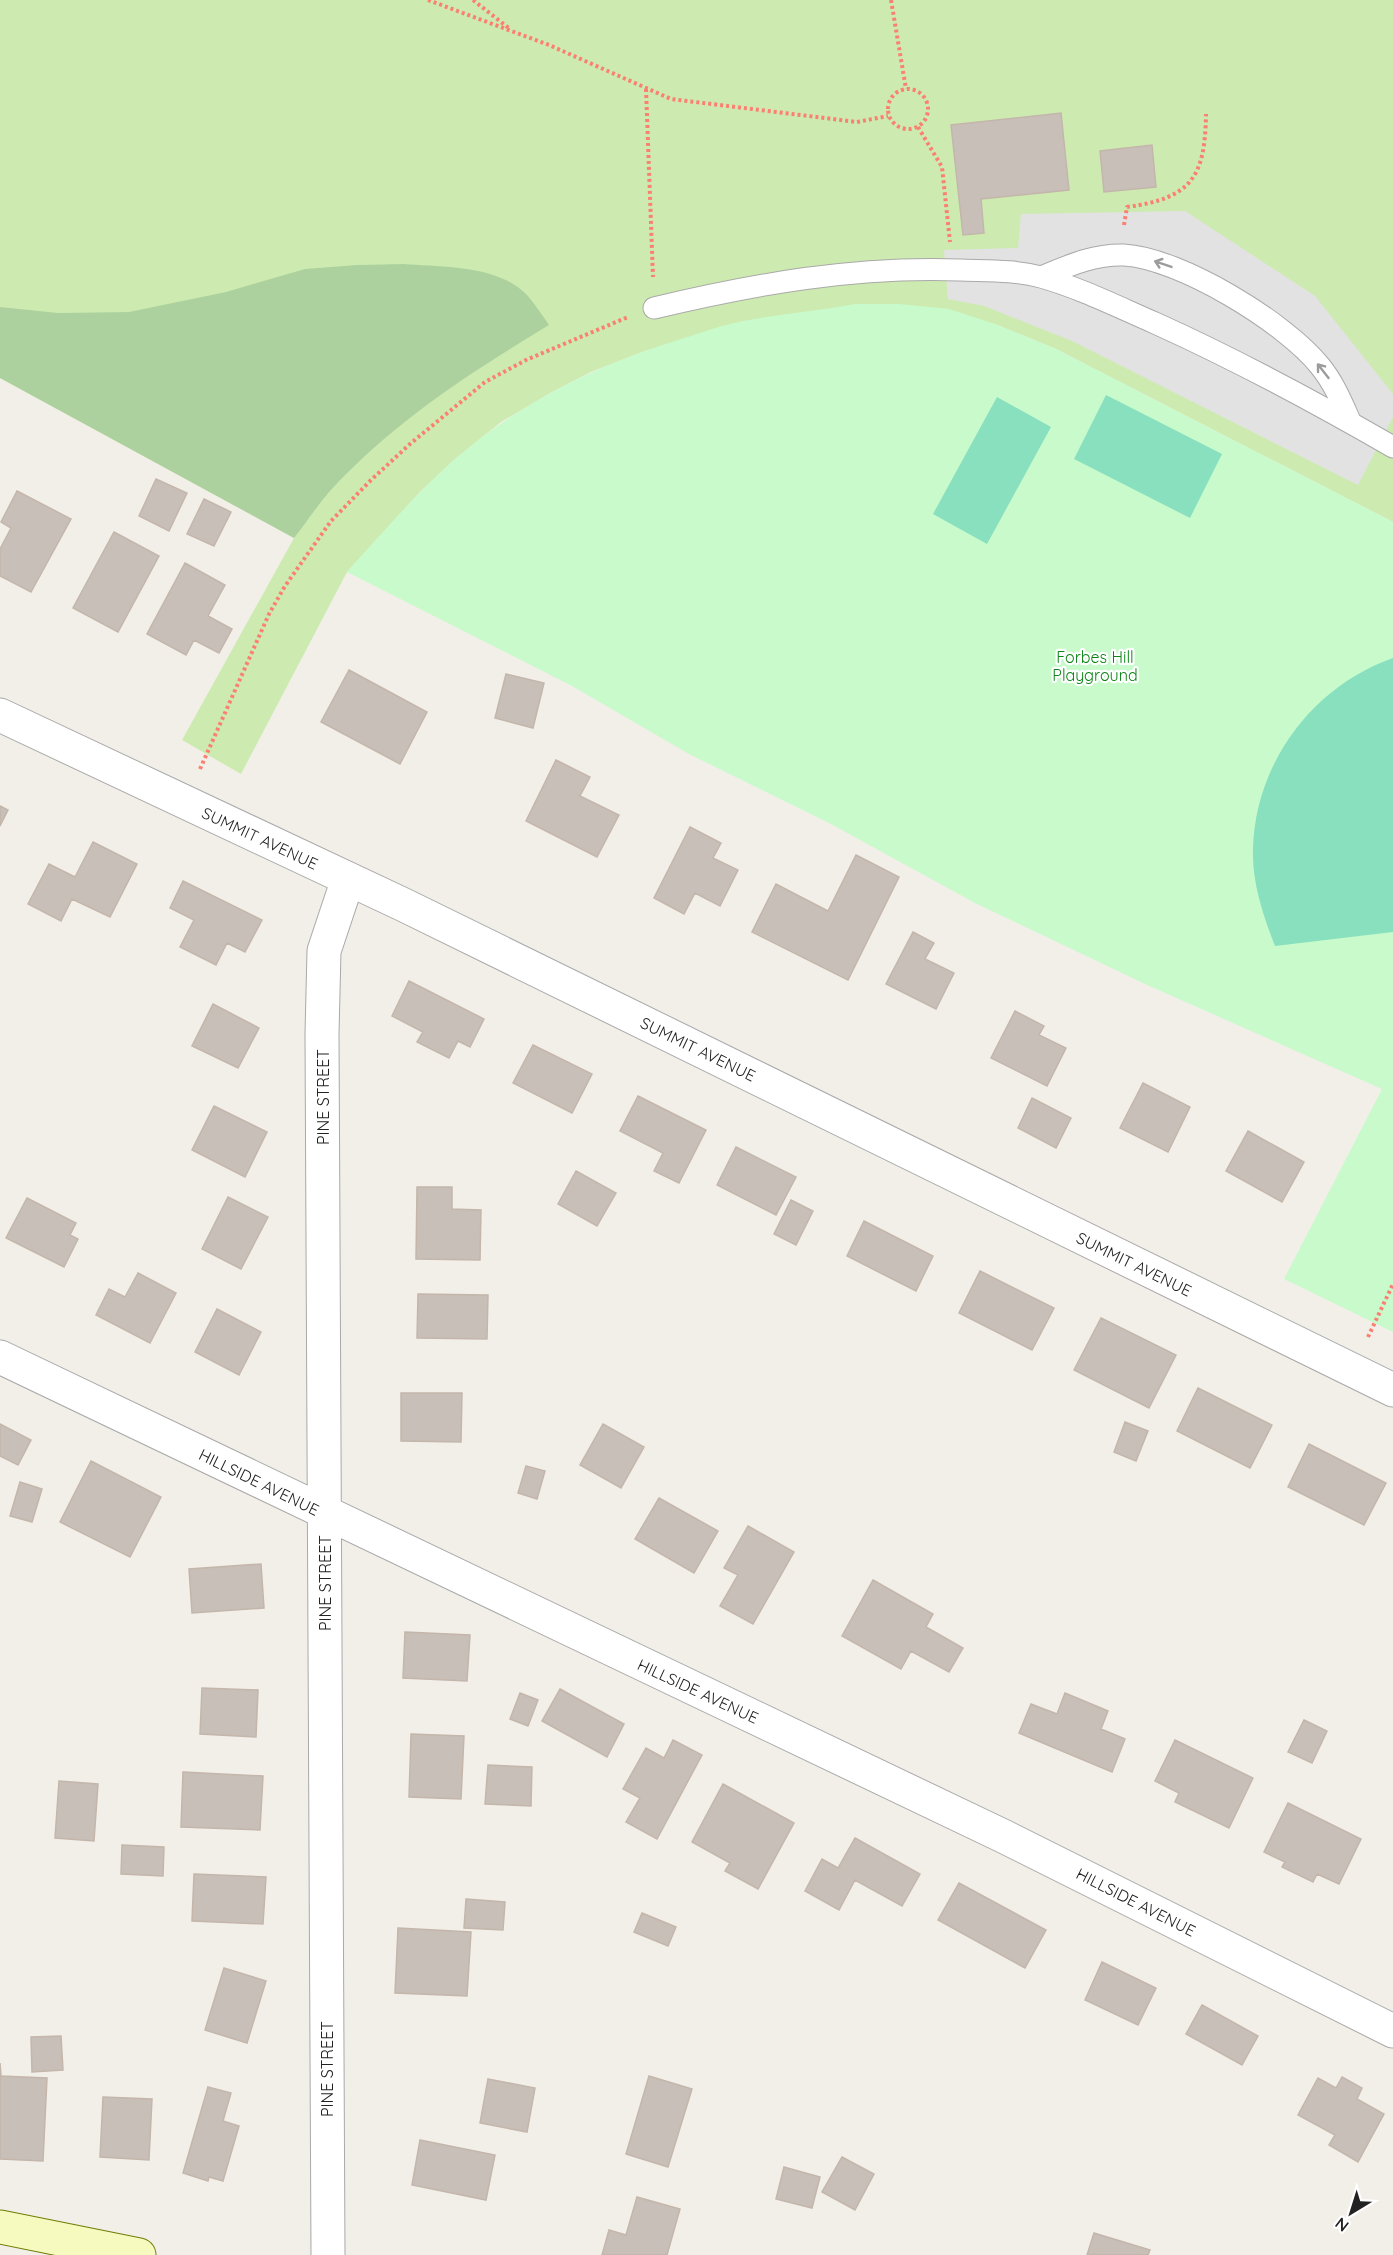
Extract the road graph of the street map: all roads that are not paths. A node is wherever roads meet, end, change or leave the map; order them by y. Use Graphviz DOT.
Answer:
graph roads {
  1 [pos="1041,277"];
  2 [pos="654,308"];
  3 [pos="1351,423"];
  4 [pos="1393,447"];
  5 [pos="0,715"];
  6 [pos="348,879"];
  7 [pos="0,1357"];
  8 [pos="1393,1390"];
  9 [pos="325,1513"];
  10 [pos="1393,2031"];
  11 [pos="0,2227"];
  12 [pos="140,2255"];
  13 [pos="328,2255"];
  1 -- 2 [label="lane"];
  1 -- 3 [label="lane"];
  3 -- 1 [label="lane, one-way"];
  3 -- 4 [label="lane"];
  5 -- 6 [label="street, SUMMIT AVENUE"];
  6 -- 8 [label="street, SUMMIT AVENUE"];
  6 -- 9 [label="street, PINE STREET"];
  7 -- 9 [label="street, HILLSIDE AVENUE"];
  9 -- 10 [label="street, HILLSIDE AVENUE"];
  9 -- 13 [label="street, PINE STREET"];
  11 -- 12 [label="main road"];
}
